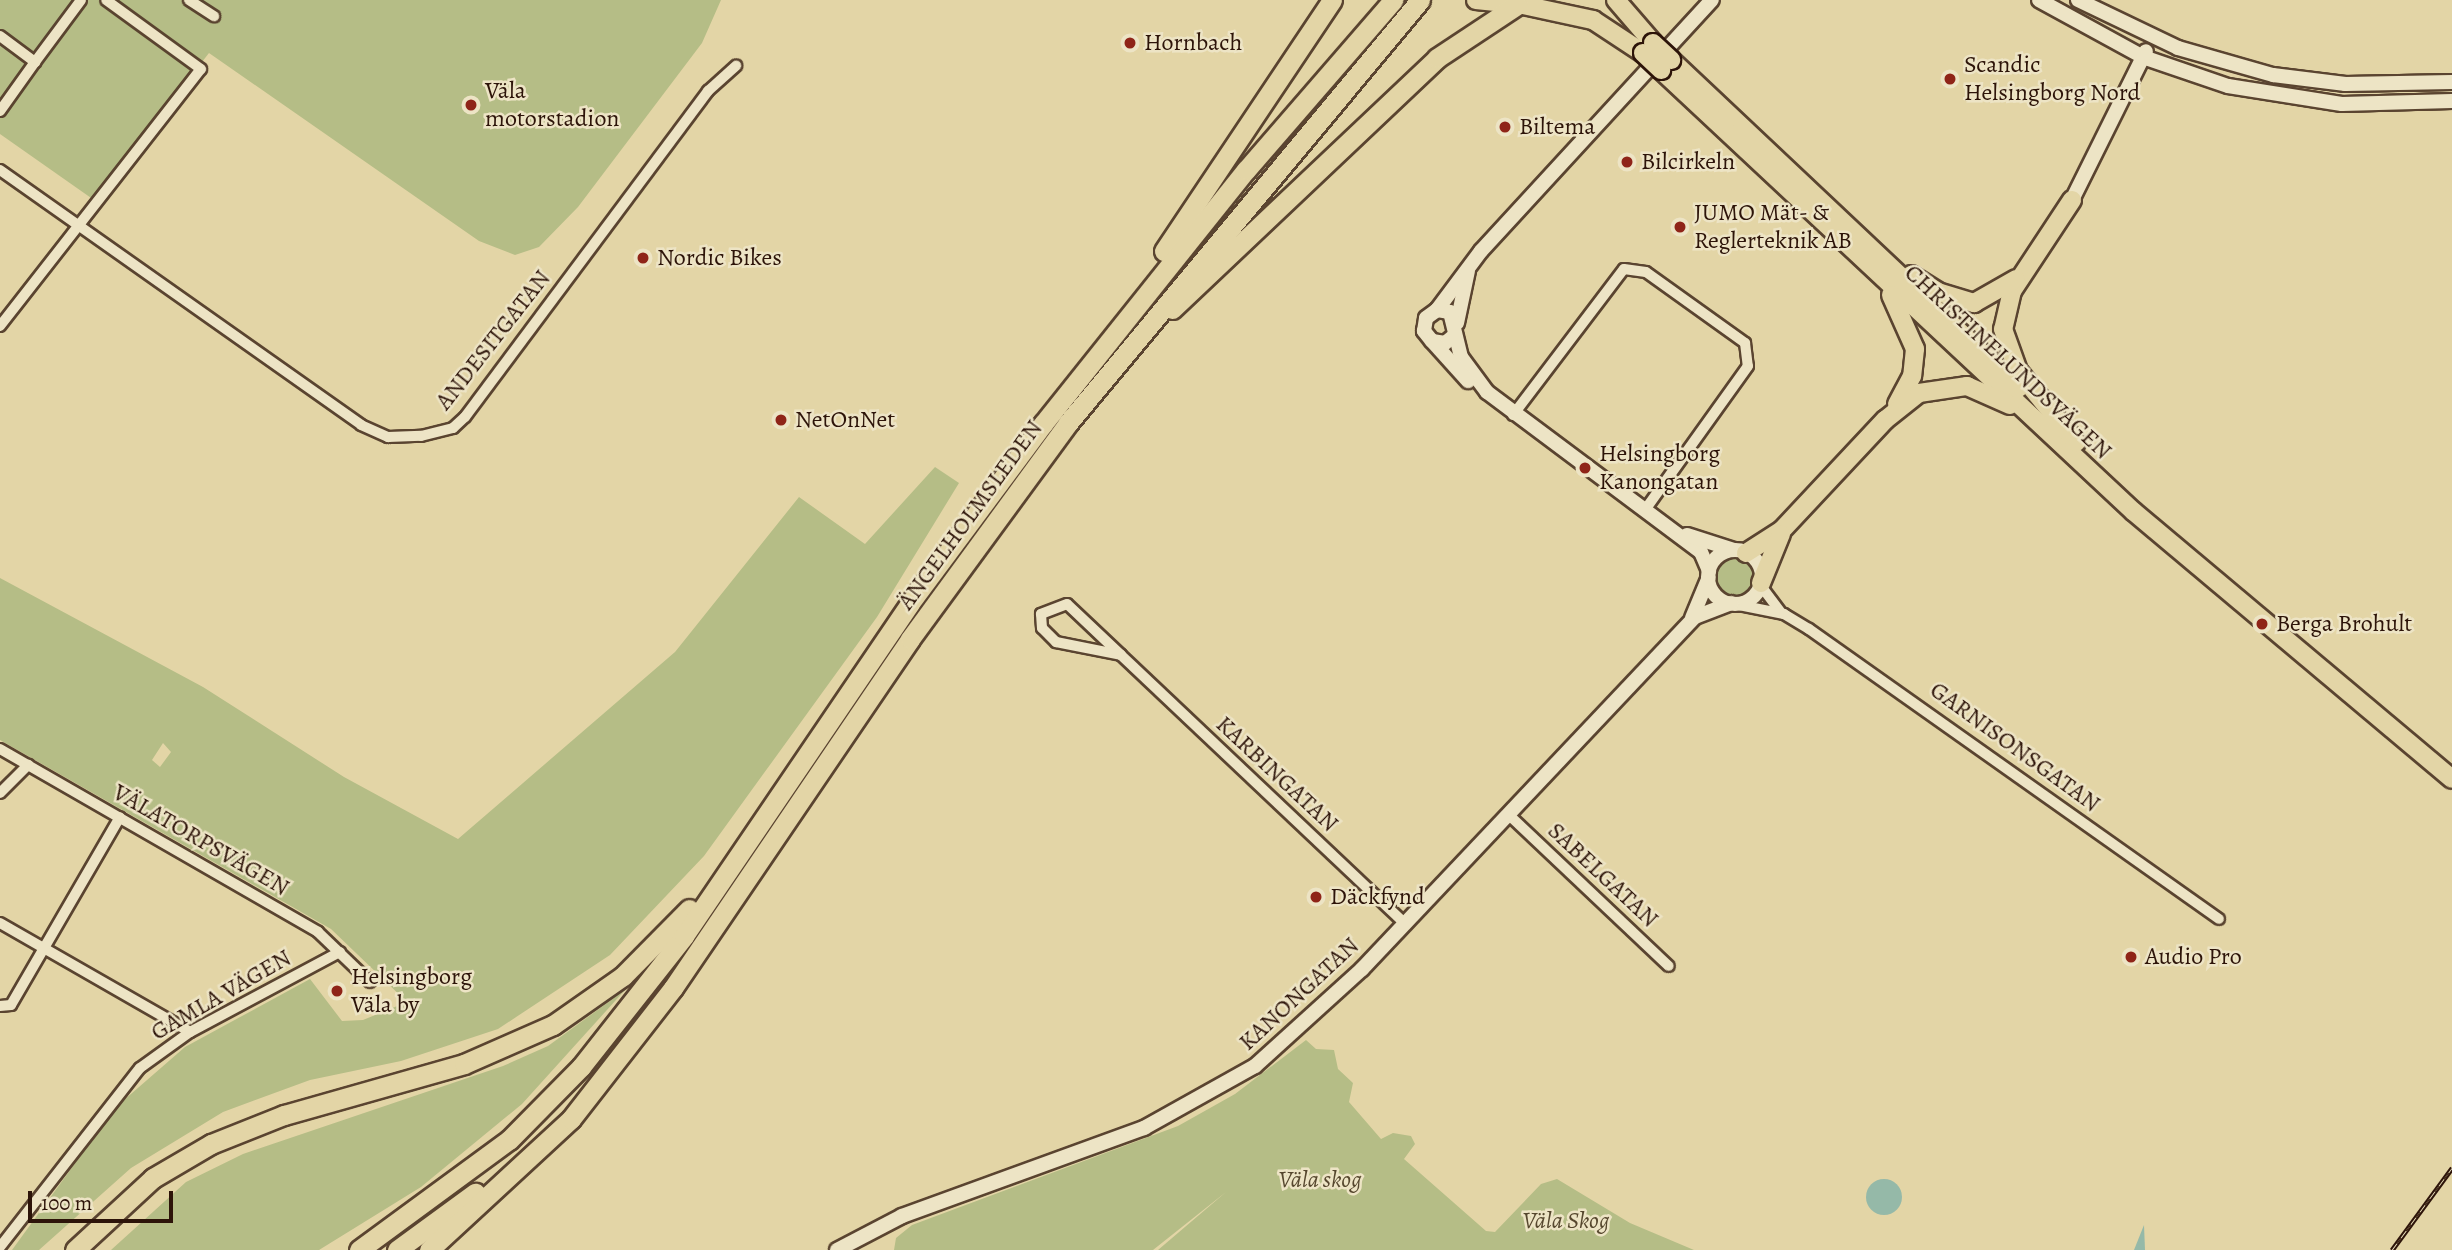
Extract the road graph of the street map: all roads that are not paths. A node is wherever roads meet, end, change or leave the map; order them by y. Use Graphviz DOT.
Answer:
graph roads {
  1 [pos="80,0"];
  2 [pos="106,0"];
  3 [pos="190,0"];
  4 [pos="1332,0"];
  5 [pos="1393,0"];
  6 [pos="1420,0"];
  7 [pos="1476,0"];
  8 [pos="1542,0"];
  9 [pos="1616,0"];
  10 [pos="1712,0"];
  11 [pos="2039,0"];
  12 [pos="2078,0"];
  13 [pos="1520,5"];
  14 [pos="214,16"];
  15 [pos="0,36"];
  16 [pos="2152,37"];
  17 [pos="1648,48"];
  18 [pos="2143,57"];
  19 [pos="35,62"];
  20 [pos="1666,65"];
  21 [pos="736,66"];
  22 [pos="2452,82"];
  23 [pos="2452,101"];
  24 [pos="0,111"];
  25 [pos="0,170"];
  26 [pos="2072,200"];
  27 [pos="1822,202"];
  28 [pos="80,226"];
  29 [pos="1842,241"];
  30 [pos="1469,267"];
  31 [pos="2021,274"];
  32 [pos="1437,310"];
  33 [pos="0,326"];
  34 [pos="1456,329"];
  35 [pos="1432,341"];
  36 [pos="1116,363"];
  37 [pos="1074,385"];
  38 [pos="1487,392"];
  39 [pos="1513,415"];
  40 [pos="1885,420"];
  41 [pos="2076,442"];
  42 [pos="2099,479"];
  43 [pos="1644,511"];
  44 [pos="1666,527"];
  45 [pos="1782,530"];
  46 [pos="1743,552"];
  47 [pos="1709,574"];
  48 [pos="1761,584"];
  49 [pos="1732,603"];
  50 [pos="1784,614"];
  51 [pos="1690,623"];
  52 [pos="1121,655"];
  53 [pos="0,749"];
  54 [pos="2452,764"];
  55 [pos="29,765"];
  56 [pos="2452,779"];
  57 [pos="0,793"];
  58 [pos="1508,814"];
  59 [pos="120,817"];
  60 [pos="738,857"];
  61 [pos="2219,919"];
  62 [pos="0,923"];
  63 [pos="1405,924"];
  64 [pos="44,948"];
  65 [pos="340,952"];
  66 [pos="1669,966"];
  67 [pos="370,982"];
  68 [pos="0,1006"];
  69 [pos="190,1032"];
  70 [pos="595,1087"];
  71 [pos="0,1247"];
  72 [pos="75,1250"];
  73 [pos="359,1250"];
  74 [pos="397,1250"];
  75 [pos="429,1250"];
  76 [pos="837,1250"];
  1 -- 19 [label="street"];
  2 -- 28 [label="street"];
  3 -- 14 [label="street"];
  4 -- 37 [label="highway"];
  5 -- 37 [label="highway, ÄNGELHOLMSLEDEN"];
  6 -- 36 [label="highway, ÄNGELHOLMSLEDEN"];
  7 -- 13 [label="main road, CHRISTINELUNDSVÄGEN"];
  8 -- 13 [label="main road"];
  9 -- 17 [label="main road, CHRISTINELUNDSVÄGEN"];
  10 -- 30 [label="street"];
  11 -- 18 [label="street"];
  12 -- 16 [label="street"];
  13 -- 17 [label="main road, CHRISTINELUNDSVÄGEN"];
  13 -- 36 [label="highway"];
  15 -- 19 [label="street"];
  16 -- 18 [label="street"];
  16 -- 22 [label="street"];
  17 -- 20 [label="main road, CHRISTINELUNDSVÄGEN, bridge"];
  18 -- 23 [label="street"];
  18 -- 26 [label="street"];
  19 -- 24 [label="street"];
  20 -- 27 [label="main road, CHRISTINELUNDSVÄGEN"];
  20 -- 29 [label="main road, CHRISTINELUNDSVÄGEN"];
  21 -- 28 [label="street, ANDESITGATAN"];
  25 -- 28 [label="street, ANDESITGATAN"];
  26 -- 31 [label="main road"];
  27 -- 31 [label="main road"];
  27 -- 41 [label="main road, CHRISTINELUNDSVÄGEN"];
  28 -- 33 [label="street"];
  29 -- 40 [label="main road"];
  29 -- 42 [label="main road, CHRISTINELUNDSVÄGEN"];
  30 -- 32 [label="street"];
  30 -- 34 [label="street"];
  31 -- 41 [label="main road"];
  32 -- 34 [label="street"];
  32 -- 35 [label="street"];
  34 -- 35 [label="street"];
  34 -- 38 [label="street"];
  35 -- 38 [label="street"];
  36 -- 70 [label="highway, ÄNGELHOLMSLEDEN"];
  37 -- 60 [label="highway, ÄNGELHOLMSLEDEN"];
  38 -- 39 [label="street"];
  39 -- 43 [label="street"];
  39 -- 43 [label="street"];
  40 -- 42 [label="main road"];
  40 -- 45 [label="main road"];
  41 -- 54 [label="main road, CHRISTINELUNDSVÄGEN"];
  42 -- 56 [label="main road, CHRISTINELUNDSVÄGEN"];
  43 -- 44 [label="street"];
  44 -- 46 [label="street"];
  44 -- 47 [label="street"];
  45 -- 46 [label="main road"];
  45 -- 48 [label="main road"];
  46 -- 47 [label="street"];
  46 -- 48 [label="street"];
  47 -- 49 [label="street"];
  47 -- 51 [label="street, KANONGATAN"];
  48 -- 49 [label="street"];
  48 -- 50 [label="street, GARNISONSGATAN"];
  49 -- 50 [label="street, GARNISONSGATAN"];
  49 -- 51 [label="street, KANONGATAN"];
  50 -- 61 [label="street, GARNISONSGATAN"];
  51 -- 58 [label="street, KANONGATAN"];
  52 -- 52 [label="street, KARBINGATAN"];
  52 -- 63 [label="street, KARBINGATAN"];
  53 -- 55 [label="street, VÄLATORPSVÄGEN"];
  55 -- 57 [label="street"];
  55 -- 59 [label="street, VÄLATORPSVÄGEN"];
  58 -- 63 [label="street, KANONGATAN"];
  58 -- 66 [label="street, SABELGATAN"];
  59 -- 64 [label="street"];
  59 -- 65 [label="street, VÄLATORPSVÄGEN"];
  60 -- 72 [label="highway"];
  60 -- 73 [label="highway"];
  62 -- 64 [label="street"];
  63 -- 76 [label="street, KANONGATAN"];
  64 -- 68 [label="street"];
  64 -- 69 [label="street"];
  65 -- 67 [label="street, VÄLATORPSVÄGEN"];
  65 -- 69 [label="street, GAMLA VÄGEN"];
  69 -- 71 [label="street, GAMLA VÄGEN"];
  70 -- 74 [label="highway"];
  70 -- 75 [label="highway"];
}
